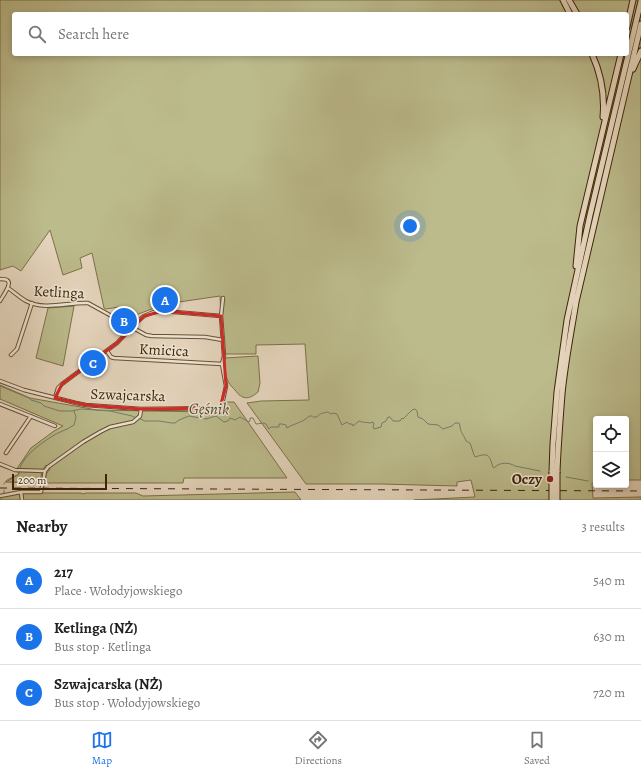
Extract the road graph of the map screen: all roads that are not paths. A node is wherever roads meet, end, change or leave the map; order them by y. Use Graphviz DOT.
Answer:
graph roads {
  1 [pos="562,0"];
  2 [pos="569,0"];
  3 [pos="633,0"];
  4 [pos="641,1"];
  5 [pos="569,12"];
  6 [pos="576,12"];
  7 [pos="627,12"];
  8 [pos="629,18"];
  9 [pos="641,24"];
  10 [pos="641,51"];
  11 [pos="629,52"];
  12 [pos="593,56"];
  13 [pos="620,56"];
  14 [pos="628,56"];
  15 [pos="627,85"];
  16 [pos="600,138"];
  17 [pos="0,279"];
  18 [pos="575,280"];
  19 [pos="8,288"];
  20 [pos="223,298"];
  21 [pos="0,301"];
  22 [pos="32,303"];
  23 [pos="221,316"];
  24 [pos="132,328"];
  25 [pos="223,340"];
  26 [pos="107,351"];
  27 [pos="11,355"];
  28 [pos="222,364"];
  29 [pos="0,381"];
  30 [pos="55,398"];
  31 [pos="0,404"];
  32 [pos="141,409"];
  33 [pos="31,416"];
  34 [pos="56,426"];
  35 [pos="6,453"];
  36 [pos="0,464"];
  37 [pos="45,471"];
  38 [pos="555,472"];
  39 [pos="21,492"];
  40 [pos="0,496"];
  41 [pos="2,500"];
  42 [pos="22,500"];
  43 [pos="552,500"];
  44 [pos="558,500"];
  1 -- 5 [label="highway"];
  2 -- 6 [label="highway"];
  3 -- 7 [label="highway"];
  3 -- 8 [label="highway"];
  4 -- 11 [label="highway"];
  9 -- 15 [label="highway"];
  10 -- 15 [label="highway"];
  12 -- 16 [label="highway"];
  13 -- 16 [label="highway"];
  14 -- 18 [label="highway"];
  15 -- 38 [label="highway"];
  16 -- 18 [label="highway"];
  17 -- 19 [label="street, Ketlinga"];
  18 -- 38 [label="highway"];
  19 -- 21 [label="street"];
  19 -- 22 [label="street, Ketlinga"];
  20 -- 23 [label="street, Szwajcarska"];
  22 -- 24 [label="street, Ketlinga"];
  22 -- 27 [label="street"];
  23 -- 24 [label="street"];
  23 -- 25 [label="street, Szwajcarska"];
  24 -- 25 [label="street, Ketlinga"];
  24 -- 26 [label="street"];
  25 -- 28 [label="street, Szwajcarska"];
  26 -- 28 [label="street, Kmicica"];
  26 -- 30 [label="street"];
  28 -- 32 [label="street, Szwajcarska"];
  29 -- 30 [label="street, Szwajcarska"];
  30 -- 32 [label="street, Szwajcarska"];
  31 -- 33 [label="street"];
  32 -- 37 [label="street"];
  33 -- 34 [label="street"];
  33 -- 35 [label="street"];
  36 -- 37 [label="street"];
  37 -- 39 [label="street"];
  38 -- 43 [label="highway, bridge"];
  38 -- 44 [label="highway, bridge"];
  39 -- 40 [label="street"];
  39 -- 42 [label="street"];
  40 -- 41 [label="street"];
}
